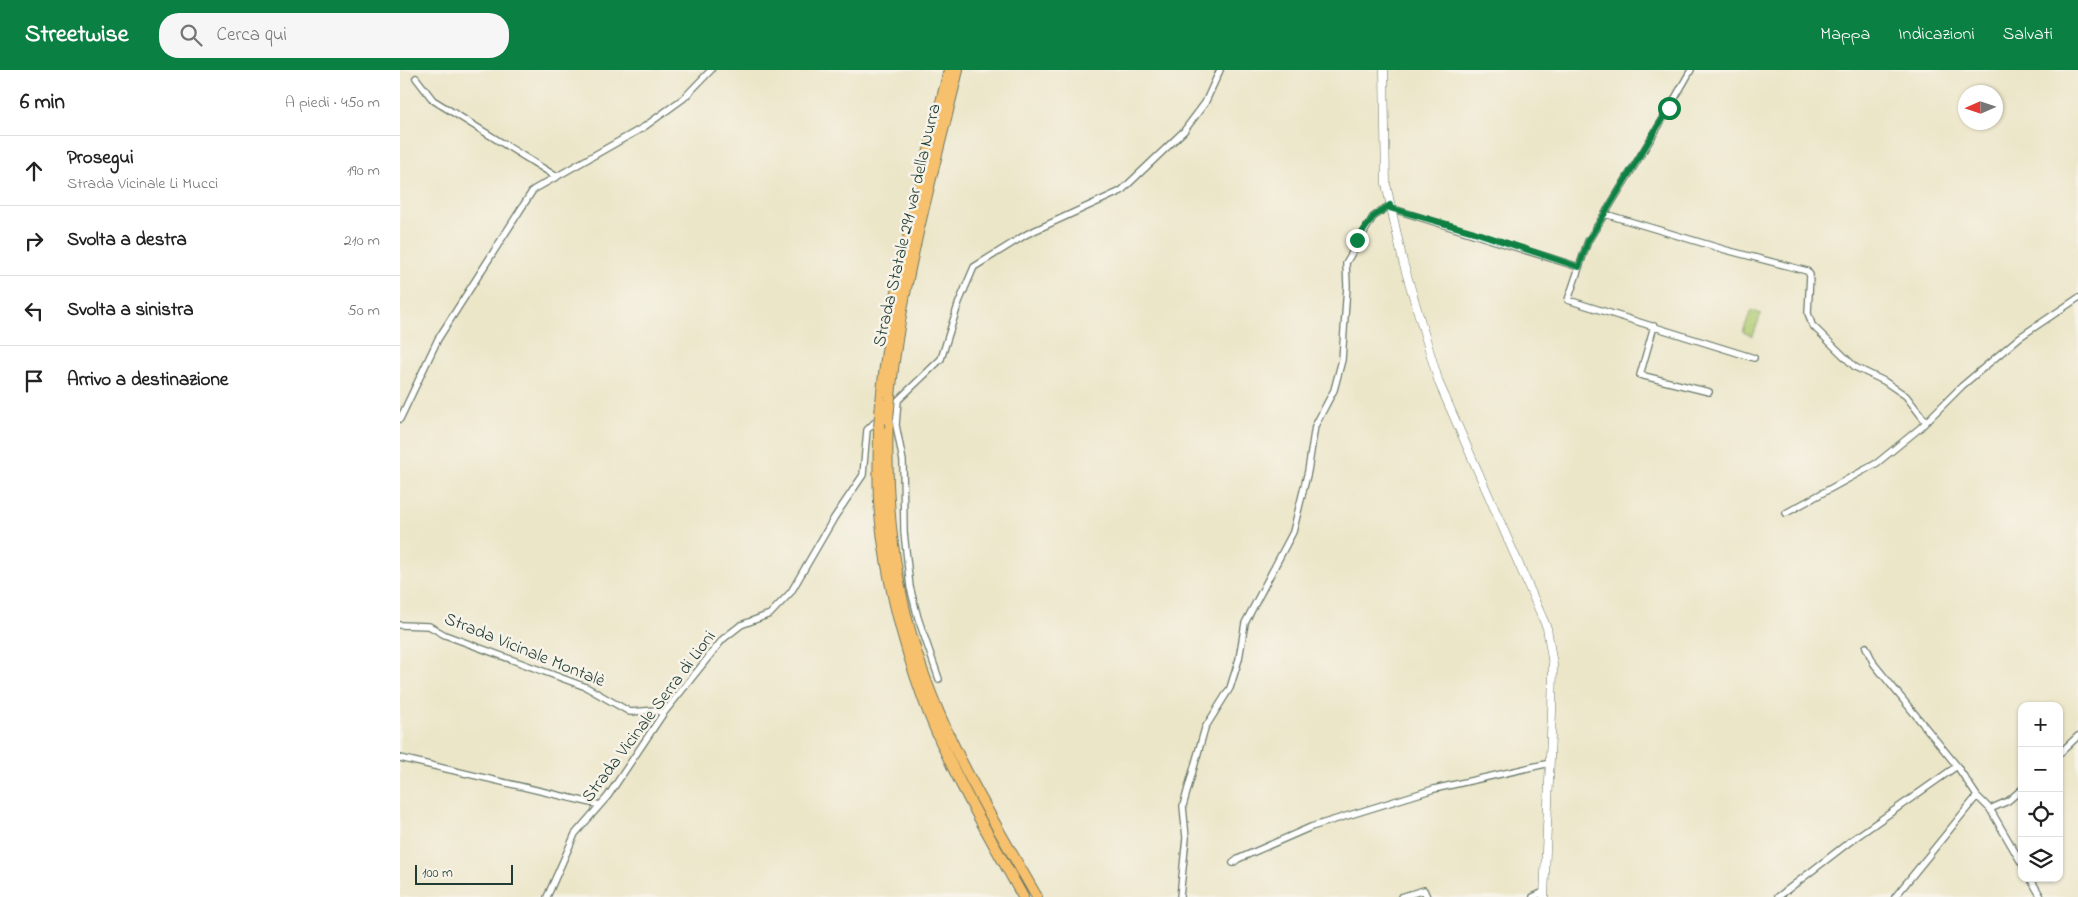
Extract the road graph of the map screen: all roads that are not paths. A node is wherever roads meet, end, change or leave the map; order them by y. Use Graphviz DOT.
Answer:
graph roads {
  1 [pos="711,70"];
  2 [pos="949,70"];
  3 [pos="958,70"];
  4 [pos="1220,70"];
  5 [pos="1384,70"];
  6 [pos="1690,70"];
  7 [pos="416,78"];
  8 [pos="557,176"];
  9 [pos="1390,206"];
  10 [pos="1605,214"];
  11 [pos="1579,267"];
  12 [pos="2078,298"];
  13 [pos="1654,326"];
  14 [pos="1754,358"];
  15 [pos="1709,392"];
  16 [pos="894,399"];
  17 [pos="400,418"];
  18 [pos="1926,422"];
  19 [pos="1786,513"];
  20 [pos="400,625"];
  21 [pos="1866,648"];
  22 [pos="939,679"];
  23 [pos="663,714"];
  24 [pos="2078,736"];
  25 [pos="2063,750"];
  26 [pos="400,758"];
  27 [pos="1550,763"];
  28 [pos="1957,766"];
  29 [pos="2018,792"];
  30 [pos="1978,796"];
  31 [pos="600,805"];
  32 [pos="1990,809"];
  33 [pos="2018,857"];
  34 [pos="1233,863"];
  35 [pos="2032,882"];
  36 [pos="1544,895"];
  37 [pos="547,897"];
  38 [pos="1023,897"];
  39 [pos="1037,897"];
  40 [pos="1180,897"];
  41 [pos="1401,897"];
  42 [pos="1427,897"];
  43 [pos="1532,897"];
  44 [pos="1778,897"];
  45 [pos="1895,897"];
  46 [pos="2041,897"];
  1 -- 8 [label="street"];
  2 -- 38 [label="highway, Strada Statale 291 var della Nurra, bridge"];
  3 -- 16 [label="highway, Strada Statale 291 var della Nurra"];
  4 -- 16 [label="street, Strada Vicinale Serra di Lioni"];
  5 -- 9 [label="street"];
  6 -- 10 [label="street"];
  7 -- 8 [label="street"];
  8 -- 17 [label="street"];
  9 -- 11 [label="street"];
  9 -- 27 [label="street"];
  9 -- 40 [label="street"];
  10 -- 11 [label="street"];
  10 -- 18 [label="street"];
  11 -- 13 [label="street"];
  12 -- 18 [label="street"];
  13 -- 14 [label="street"];
  13 -- 15 [label="street"];
  16 -- 22 [label="street"];
  16 -- 23 [label="street, Strada Vicinale Serra di Lioni"];
  16 -- 39 [label="highway, Strada Statale 291 var della Nurra, bridge"];
  18 -- 19 [label="street"];
  20 -- 23 [label="street, Strada Vicinale Montalè"];
  21 -- 28 [label="street"];
  23 -- 31 [label="street, Strada Vicinale Serra di Lioni"];
  24 -- 25 [label="street"];
  26 -- 31 [label="street"];
  27 -- 34 [label="street"];
  27 -- 36 [label="street"];
  28 -- 30 [label="street"];
  28 -- 44 [label="street"];
  29 -- 32 [label="street"];
  30 -- 32 [label="street"];
  30 -- 45 [label="street"];
  31 -- 37 [label="street, Strada Vicinale Serra di Lioni"];
  32 -- 33 [label="street"];
  35 -- 46 [label="street"];
  36 -- 43 [label="street"];
  41 -- 42 [label="street"];
}
